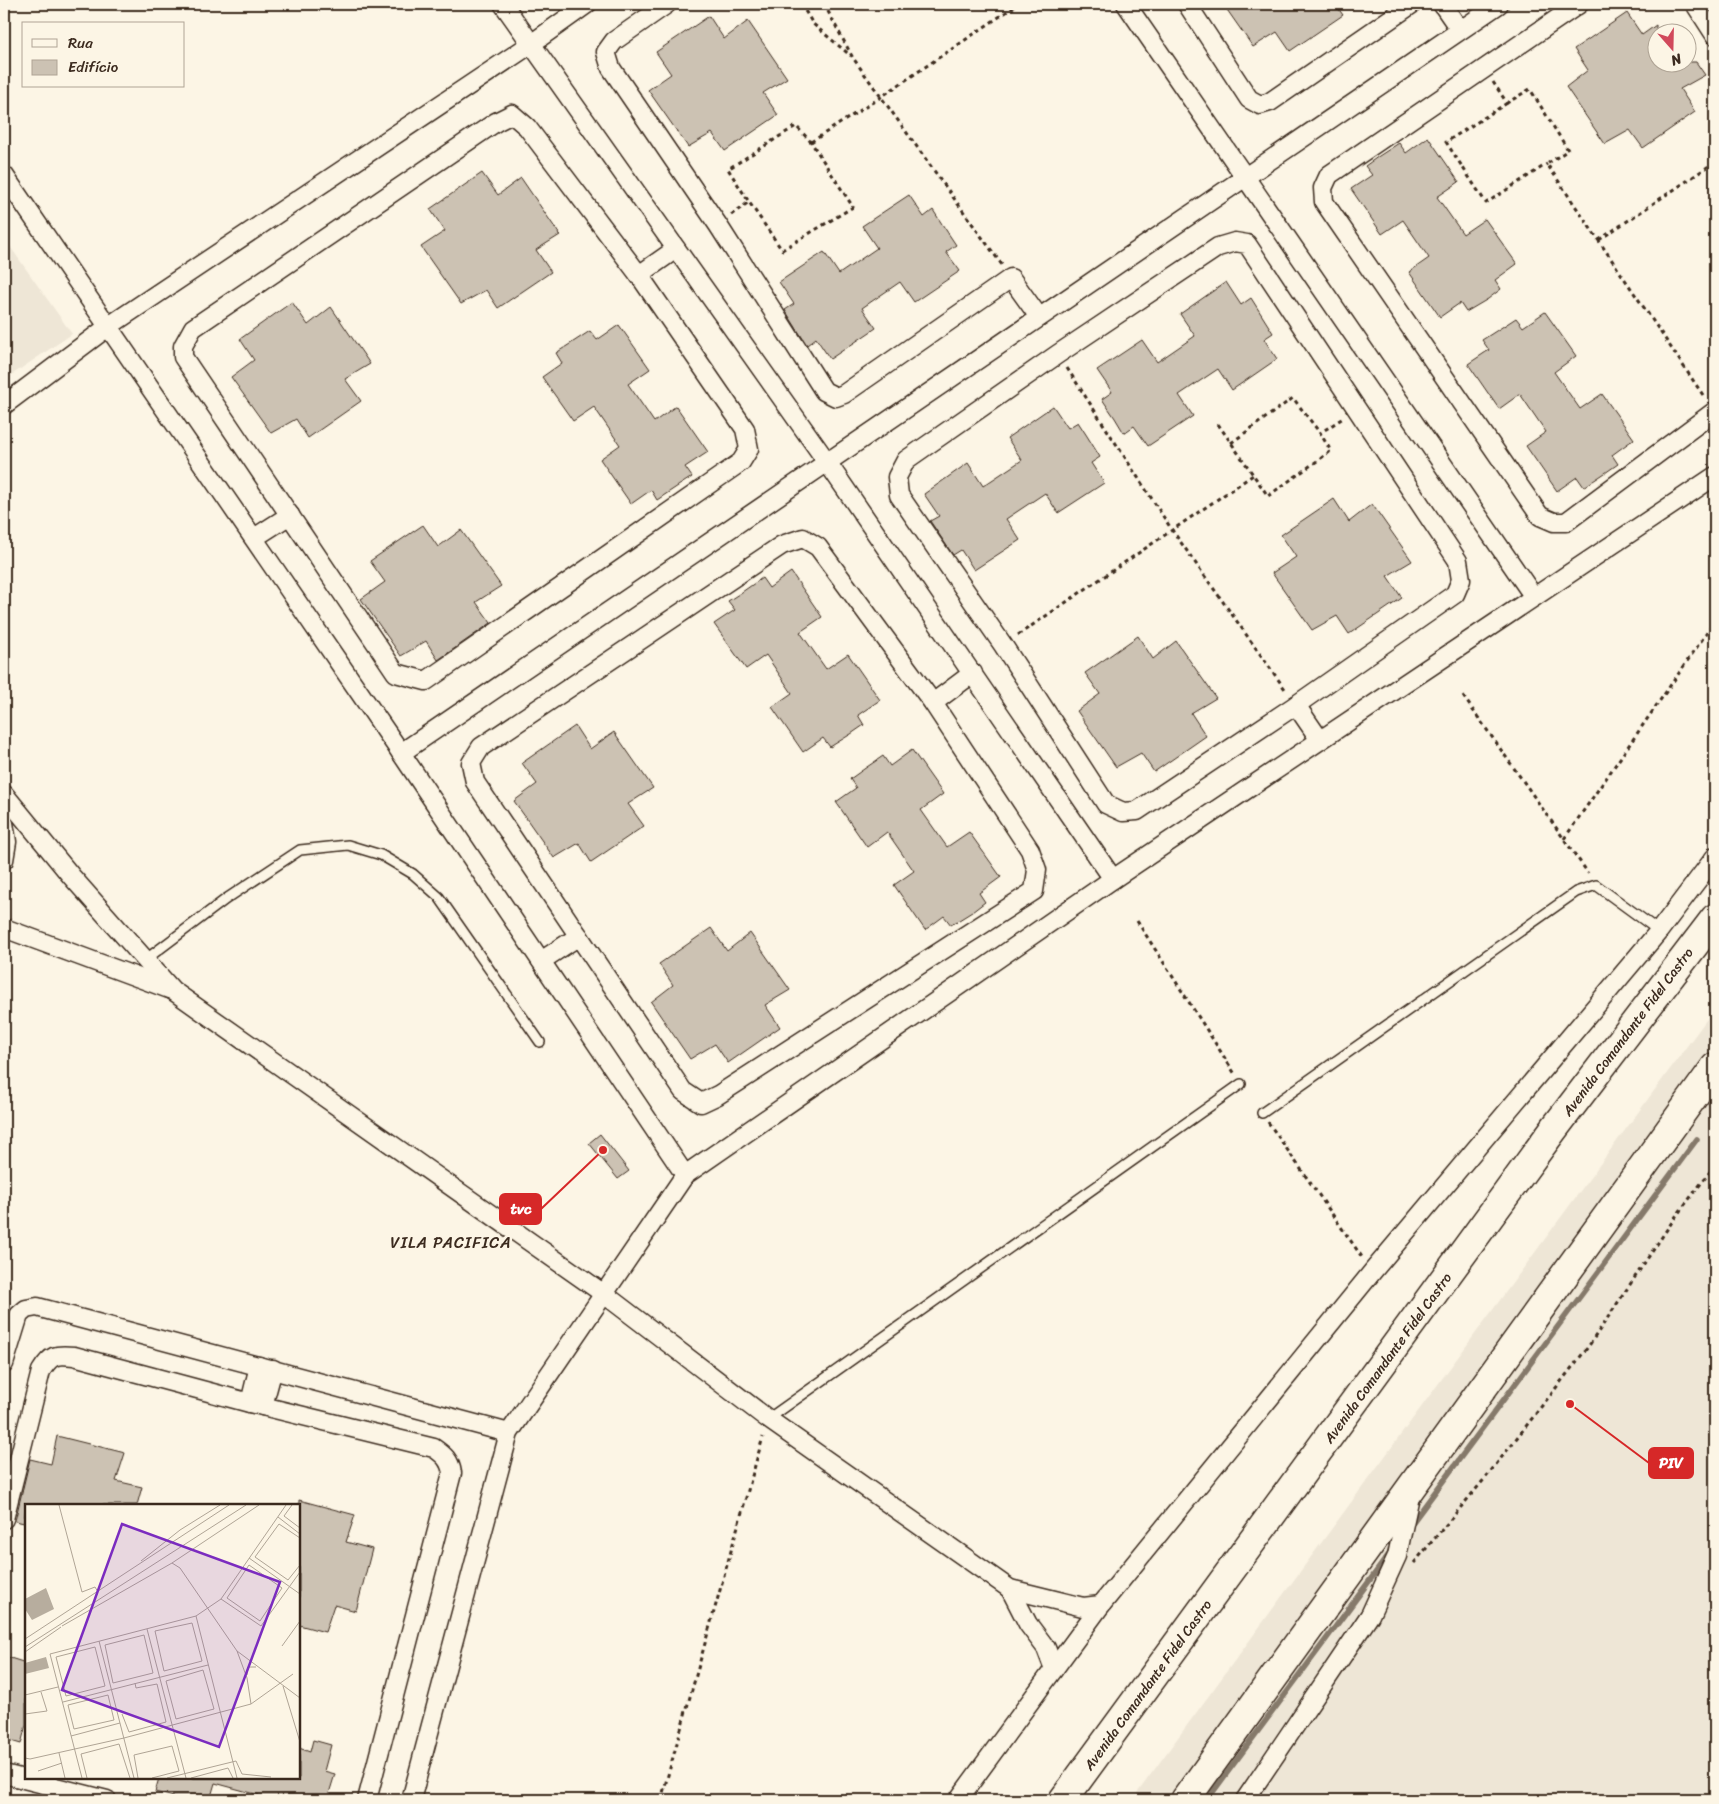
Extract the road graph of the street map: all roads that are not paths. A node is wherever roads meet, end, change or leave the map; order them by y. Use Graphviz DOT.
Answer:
graph roads {
  1 [pos="503,4"];
  2 [pos="587,4"];
  3 [pos="667,4"];
  4 [pos="1126,4"];
  5 [pos="1187,4"];
  6 [pos="1412,4"];
  7 [pos="1442,4"];
  8 [pos="1499,4"];
  9 [pos="1579,4"];
  10 [pos="1695,4"];
  11 [pos="1460,30"];
  12 [pos="1715,35"];
  13 [pos="531,44"];
  14 [pos="4,175"];
  15 [pos="1246,176"];
  16 [pos="676,249"];
  17 [pos="640,275"];
  18 [pos="1039,317"];
  19 [pos="109,326"];
  20 [pos="4,405"];
  21 [pos="1715,411"];
  22 [pos="827,462"];
  23 [pos="1715,476"];
  24 [pos="290,515"];
  25 [pos="254,538"];
  26 [pos="1534,597"];
  27 [pos="973,673"];
  28 [pos="933,703"];
  29 [pos="1296,705"];
  30 [pos="1320,740"];
  31 [pos="401,753"];
  32 [pos="4,794"];
  33 [pos="4,823"];
  34 [pos="1715,857"];
  35 [pos="4,860"];
  36 [pos="1113,879"];
  37 [pos="1715,918"];
  38 [pos="4,928"];
  39 [pos="1659,931"];
  40 [pos="579,936"];
  41 [pos="145,960"];
  42 [pos="541,961"];
  43 [pos="172,990"];
  44 [pos="540,1042"];
  45 [pos="1714,1071"];
  46 [pos="1241,1084"];
  47 [pos="1262,1113"];
  48 [pos="686,1175"];
  49 [pos="604,1294"];
  50 [pos="4,1364"];
  51 [pos="266,1367"];
  52 [pos="257,1404"];
  53 [pos="768,1419"];
  54 [pos="509,1433"];
  55 [pos="1412,1486"];
  56 [pos="4,1519"];
  57 [pos="1010,1589"];
  58 [pos="1101,1605"];
  59 [pos="1054,1669"];
  60 [pos="4,1774"];
  61 [pos="107,1800"];
  62 [pos="367,1800"];
  63 [pos="411,1800"];
  64 [pos="958,1800"];
  65 [pos="1063,1800"];
  66 [pos="1185,1800"];
  67 [pos="1244,1800"];
  1 -- 13 [label="street"];
  2 -- 13 [label="street"];
  3 -- 18 [label="street"];
  4 -- 15 [label="street"];
  5 -- 6 [label="street"];
  7 -- 11 [label="street"];
  8 -- 11 [label="street"];
  9 -- 21 [label="street"];
  10 -- 12 [label="street"];
  11 -- 15 [label="street"];
  13 -- 16 [label="street"];
  13 -- 19 [label="street"];
  14 -- 19 [label="street"];
  15 -- 18 [label="street"];
  15 -- 26 [label="street"];
  16 -- 17 [label="street"];
  16 -- 22 [label="street"];
  17 -- 24 [label="street"];
  17 -- 24 [label="street"];
  18 -- 22 [label="street"];
  19 -- 20 [label="street"];
  19 -- 25 [label="street"];
  22 -- 27 [label="street"];
  22 -- 31 [label="street"];
  23 -- 26 [label="street"];
  24 -- 25 [label="street"];
  25 -- 31 [label="street"];
  26 -- 30 [label="street"];
  27 -- 28 [label="street"];
  27 -- 36 [label="street"];
  28 -- 40 [label="street"];
  28 -- 40 [label="street"];
  29 -- 29 [label="street"];
  29 -- 30 [label="street"];
  30 -- 36 [label="street"];
  31 -- 42 [label="street"];
  32 -- 41 [label="street"];
  33 -- 35 [label="street"];
  34 -- 39 [label="street"];
  36 -- 48 [label="street"];
  37 -- 65 [label="highway, Avenida Comandante Fidel Castro"];
  38 -- 43 [label="street"];
  39 -- 47 [label="lane"];
  39 -- 58 [label="street"];
  40 -- 42 [label="street"];
  41 -- 43 [label="street"];
  41 -- 44 [label="lane"];
  42 -- 48 [label="street"];
  43 -- 49 [label="street"];
  45 -- 55 [label="highway"];
  46 -- 53 [label="lane"];
  48 -- 49 [label="street"];
  49 -- 53 [label="street"];
  49 -- 54 [label="street"];
  50 -- 51 [label="street"];
  51 -- 52 [label="street"];
  51 -- 54 [label="street"];
  52 -- 56 [label="street"];
  52 -- 62 [label="street"];
  53 -- 57 [label="street"];
  54 -- 63 [label="street"];
  55 -- 66 [label="highway"];
  55 -- 67 [label="street"];
  57 -- 58 [label="street"];
  57 -- 59 [label="street"];
  58 -- 59 [label="street"];
  59 -- 64 [label="street"];
  60 -- 61 [label="street"];
}
